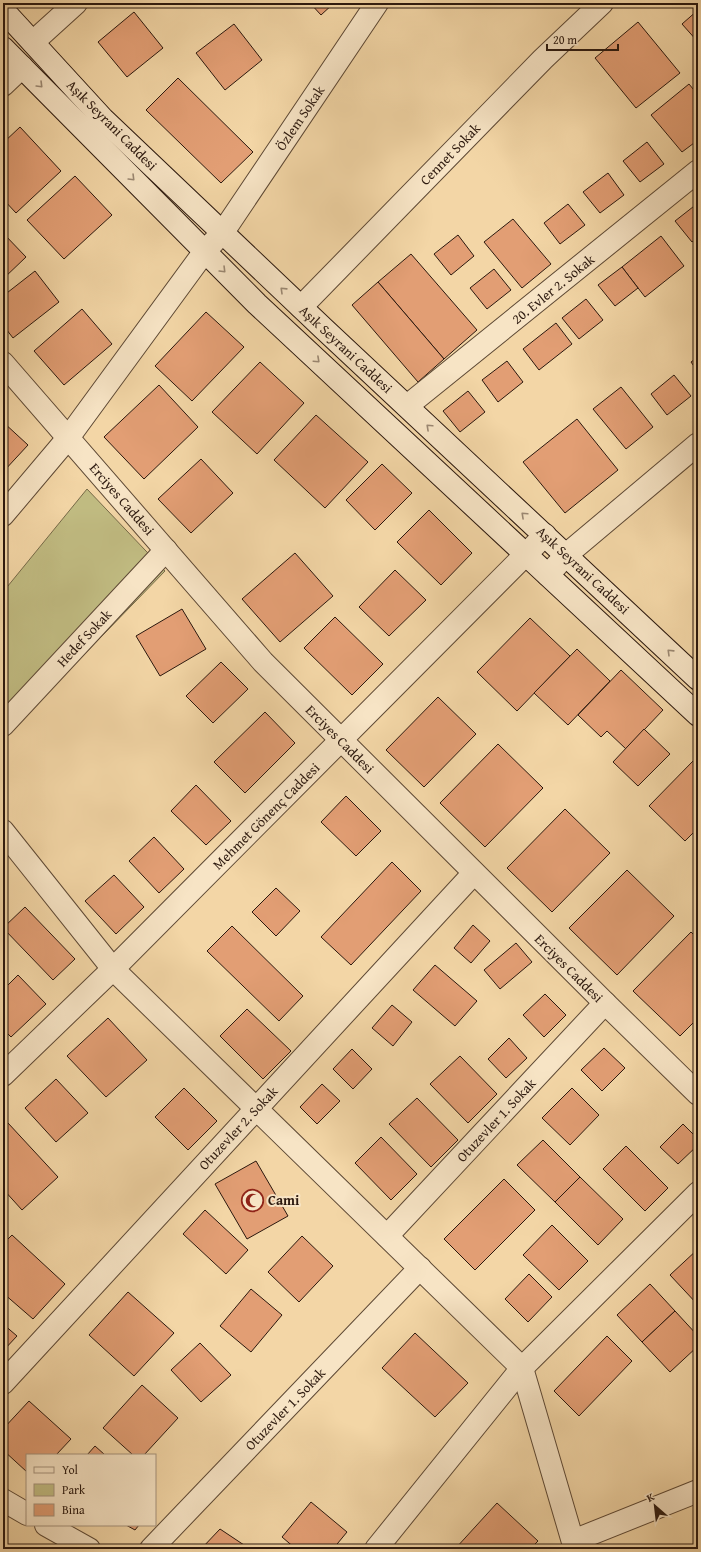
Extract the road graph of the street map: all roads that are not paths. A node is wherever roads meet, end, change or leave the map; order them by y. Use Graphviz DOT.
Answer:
graph roads {
  1 [pos="76,3"];
  2 [pos="377,3"];
  3 [pos="602,3"];
  4 [pos="3,10"];
  5 [pos="33,42"];
  6 [pos="3,48"];
  7 [pos="22,67"];
  8 [pos="3,85"];
  9 [pos="698,171"];
  10 [pos="223,232"];
  11 [pos="205,251"];
  12 [pos="301,307"];
  13 [pos="3,363"];
  14 [pos="408,406"];
  15 [pos="68,438"];
  16 [pos="698,444"];
  17 [pos="3,515"];
  18 [pos="545,535"];
  19 [pos="166,550"];
  20 [pos="526,555"];
  21 [pos="566,555"];
  22 [pos="548,575"];
  23 [pos="698,679"];
  24 [pos="698,716"];
  25 [pos="3,725"];
  26 [pos="342,740"];
  27 [pos="3,831"];
  28 [pos="474,872"];
  29 [pos="113,969"];
  30 [pos="605,1004"];
  31 [pos="3,1075"];
  32 [pos="698,1094"];
  33 [pos="256,1109"];
  34 [pos="698,1193"];
  35 [pos="387,1236"];
  36 [pos="420,1268"];
  37 [pos="522,1368"];
  38 [pos="3,1383"];
  39 [pos="698,1491"];
  40 [pos="3,1500"];
  41 [pos="26,1513"];
  42 [pos="48,1526"];
  43 [pos="574,1545"];
  44 [pos="89,1549"];
  45 [pos="151,1549"];
  46 [pos="376,1549"];
  1 -- 5 [label="street"];
  2 -- 10 [label="street, Özlem Sokak"];
  3 -- 12 [label="street, Cennet Sokak"];
  4 -- 5 [label="street, Aşık Seyrani Caddesi"];
  5 -- 10 [label="street, Aşık Seyrani Caddesi"];
  6 -- 7 [label="street"];
  7 -- 8 [label="street"];
  7 -- 11 [label="street, one-way"];
  9 -- 14 [label="street, 20. Evler 2. Sokak"];
  10 -- 11 [label="street, Özlem Sokak"];
  12 -- 10 [label="street, Aşık Seyrani Caddesi, one-way"];
  11 -- 15 [label="street, Özlem Sokak"];
  11 -- 20 [label="street, one-way"];
  12 -- 14 [label="street, Aşık Seyrani Caddesi"];
  13 -- 15 [label="street, Erciyes Caddesi"];
  18 -- 14 [label="street, Aşık Seyrani Caddesi, one-way"];
  15 -- 17 [label="street, Özlem Sokak"];
  15 -- 19 [label="street, Erciyes Caddesi"];
  16 -- 21 [label="street"];
  18 -- 20 [label="street, Mehmet Gönenç Caddesi"];
  18 -- 21 [label="street, Aşık Seyrani Caddesi"];
  19 -- 25 [label="street, Hedef Sokak"];
  19 -- 26 [label="street, Erciyes Caddesi"];
  20 -- 22 [label="street"];
  20 -- 26 [label="street, Mehmet Gönenç Caddesi"];
  21 -- 22 [label="street"];
  23 -- 21 [label="street, Aşık Seyrani Caddesi, one-way"];
  22 -- 24 [label="street"];
  26 -- 28 [label="street, Erciyes Caddesi"];
  26 -- 29 [label="street, Mehmet Gönenç Caddesi"];
  27 -- 29 [label="street"];
  28 -- 30 [label="street, Erciyes Caddesi"];
  28 -- 33 [label="street, Otuzevler 2. Sokak"];
  29 -- 31 [label="street, Mehmet Gönenç Caddesi"];
  29 -- 33 [label="street"];
  30 -- 32 [label="street, Erciyes Caddesi"];
  30 -- 35 [label="street, Otuzevler 1. Sokak"];
  33 -- 35 [label="street"];
  33 -- 38 [label="street, Otuzevler 2. Sokak"];
  34 -- 37 [label="street"];
  35 -- 36 [label="street"];
  36 -- 37 [label="street"];
  36 -- 45 [label="street, Otuzevler 1. Sokak"];
  37 -- 43 [label="street"];
  37 -- 46 [label="street"];
  39 -- 43 [label="street"];
  40 -- 41 [label="street"];
  42 -- 44 [label="street"];
}
